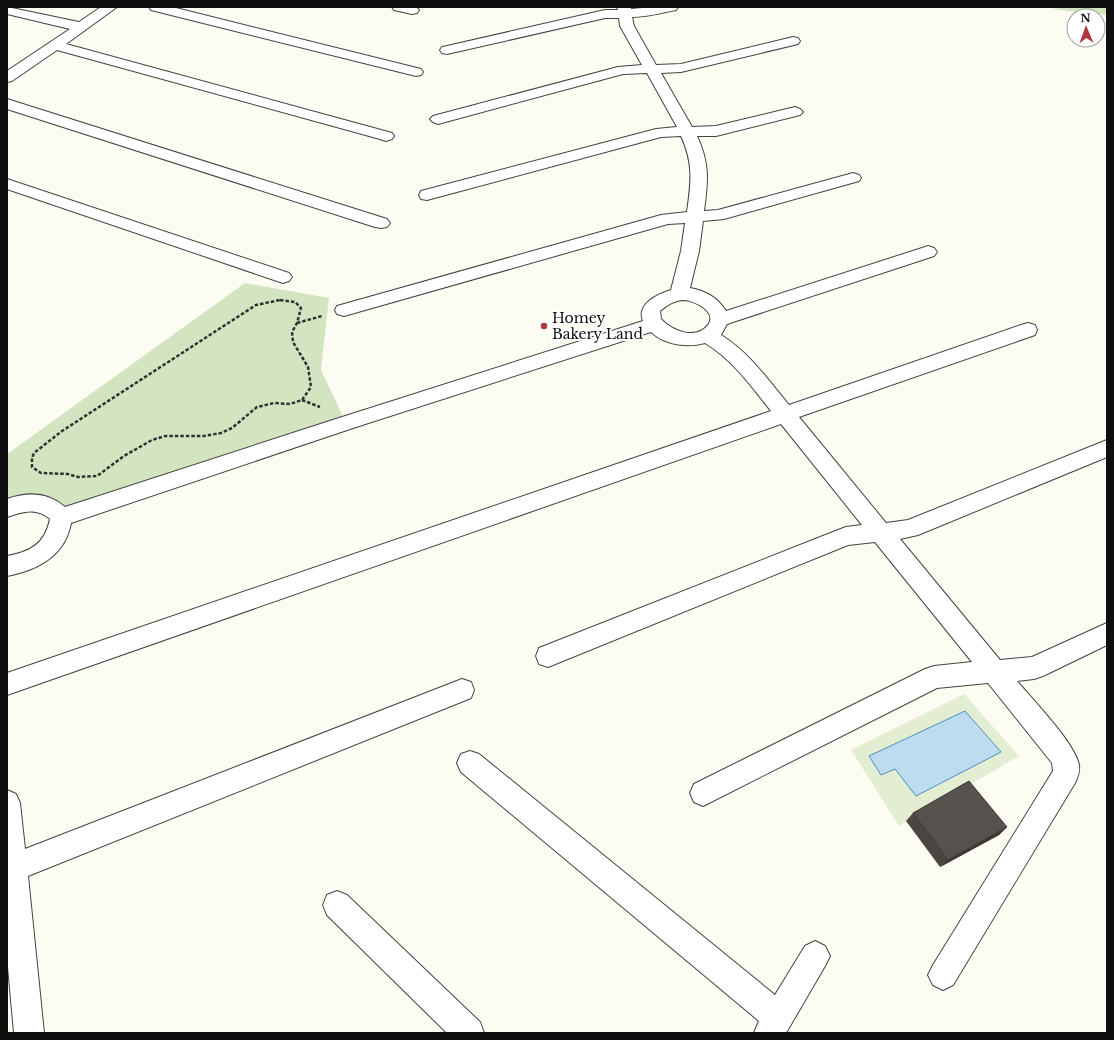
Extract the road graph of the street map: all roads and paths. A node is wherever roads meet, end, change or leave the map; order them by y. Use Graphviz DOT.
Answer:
graph roads {
  1 [pos="110,7"];
  2 [pos="156,7"];
  3 [pos="672,7"];
  4 [pos="7,10"];
  5 [pos="624,10"];
  6 [pos="80,27"];
  7 [pos="793,41"];
  8 [pos="54,45"];
  9 [pos="447,50"];
  10 [pos="652,70"];
  11 [pos="416,72"];
  12 [pos="7,78"];
  13 [pos="7,104"];
  14 [pos="795,112"];
  15 [pos="438,119"];
  16 [pos="687,132"];
  17 [pos="386,136"];
  18 [pos="853,178"];
  19 [pos="7,184"];
  20 [pos="428,195"];
  21 [pos="695,217"];
  22 [pos="381,223"];
  23 [pos="928,252"];
  24 [pos="283,277"];
  25 [pos="679,294"];
  26 [pos="344,310"];
  27 [pos="297,323"];
  28 [pos="655,324"];
  29 [pos="713,327"];
  30 [pos="1028,330"];
  31 [pos="785,414"];
  32 [pos="1107,448"];
  33 [pos="9,504"];
  34 [pos="61,517"];
  35 [pos="880,532"];
  36 [pos="7,566"];
  37 [pos="1107,634"];
  38 [pos="548,656"];
  39 [pos="994,672"];
  40 [pos="7,684"];
  41 [pos="462,690"];
  42 [pos="470,763"];
  43 [pos="703,793"];
  44 [pos="7,803"];
  45 [pos="10,869"];
  46 [pos="337,905"];
  47 [pos="815,956"];
  48 [pos="943,974"];
  49 [pos="773,1025"];
  50 [pos="29,1033"];
  51 [pos="469,1033"];
  1 -- 6 [label="street"];
  2 -- 11 [label="street"];
  3 -- 5 [label="street"];
  4 -- 6 [label="street"];
  5 -- 9 [label="street"];
  5 -- 10 [label="street"];
  6 -- 8 [label="street"];
  7 -- 10 [label="street"];
  8 -- 12 [label="street"];
  8 -- 17 [label="street"];
  10 -- 15 [label="street"];
  10 -- 16 [label="street"];
  13 -- 22 [label="street"];
  14 -- 16 [label="street"];
  16 -- 20 [label="street"];
  16 -- 21 [label="street"];
  18 -- 21 [label="street"];
  19 -- 24 [label="street"];
  21 -- 25 [label="street"];
  21 -- 26 [label="street"];
  23 -- 29 [label="street"];
  25 -- 28 [label="street"];
  25 -- 29 [label="street"];
  27 -- 27 [label="path"];
  28 -- 29 [label="street"];
  28 -- 34 [label="street"];
  29 -- 31 [label="street"];
  30 -- 31 [label="street"];
  31 -- 35 [label="street"];
  31 -- 40 [label="street"];
  32 -- 35 [label="street"];
  33 -- 34 [label="street"];
  34 -- 36 [label="street"];
  35 -- 38 [label="street"];
  35 -- 39 [label="street"];
  37 -- 39 [label="street"];
  39 -- 43 [label="street"];
  39 -- 48 [label="street"];
  41 -- 45 [label="street"];
  42 -- 49 [label="street"];
  44 -- 45 [label="street"];
  45 -- 50 [label="street"];
  46 -- 51 [label="street"];
  47 -- 49 [label="street"];
}
